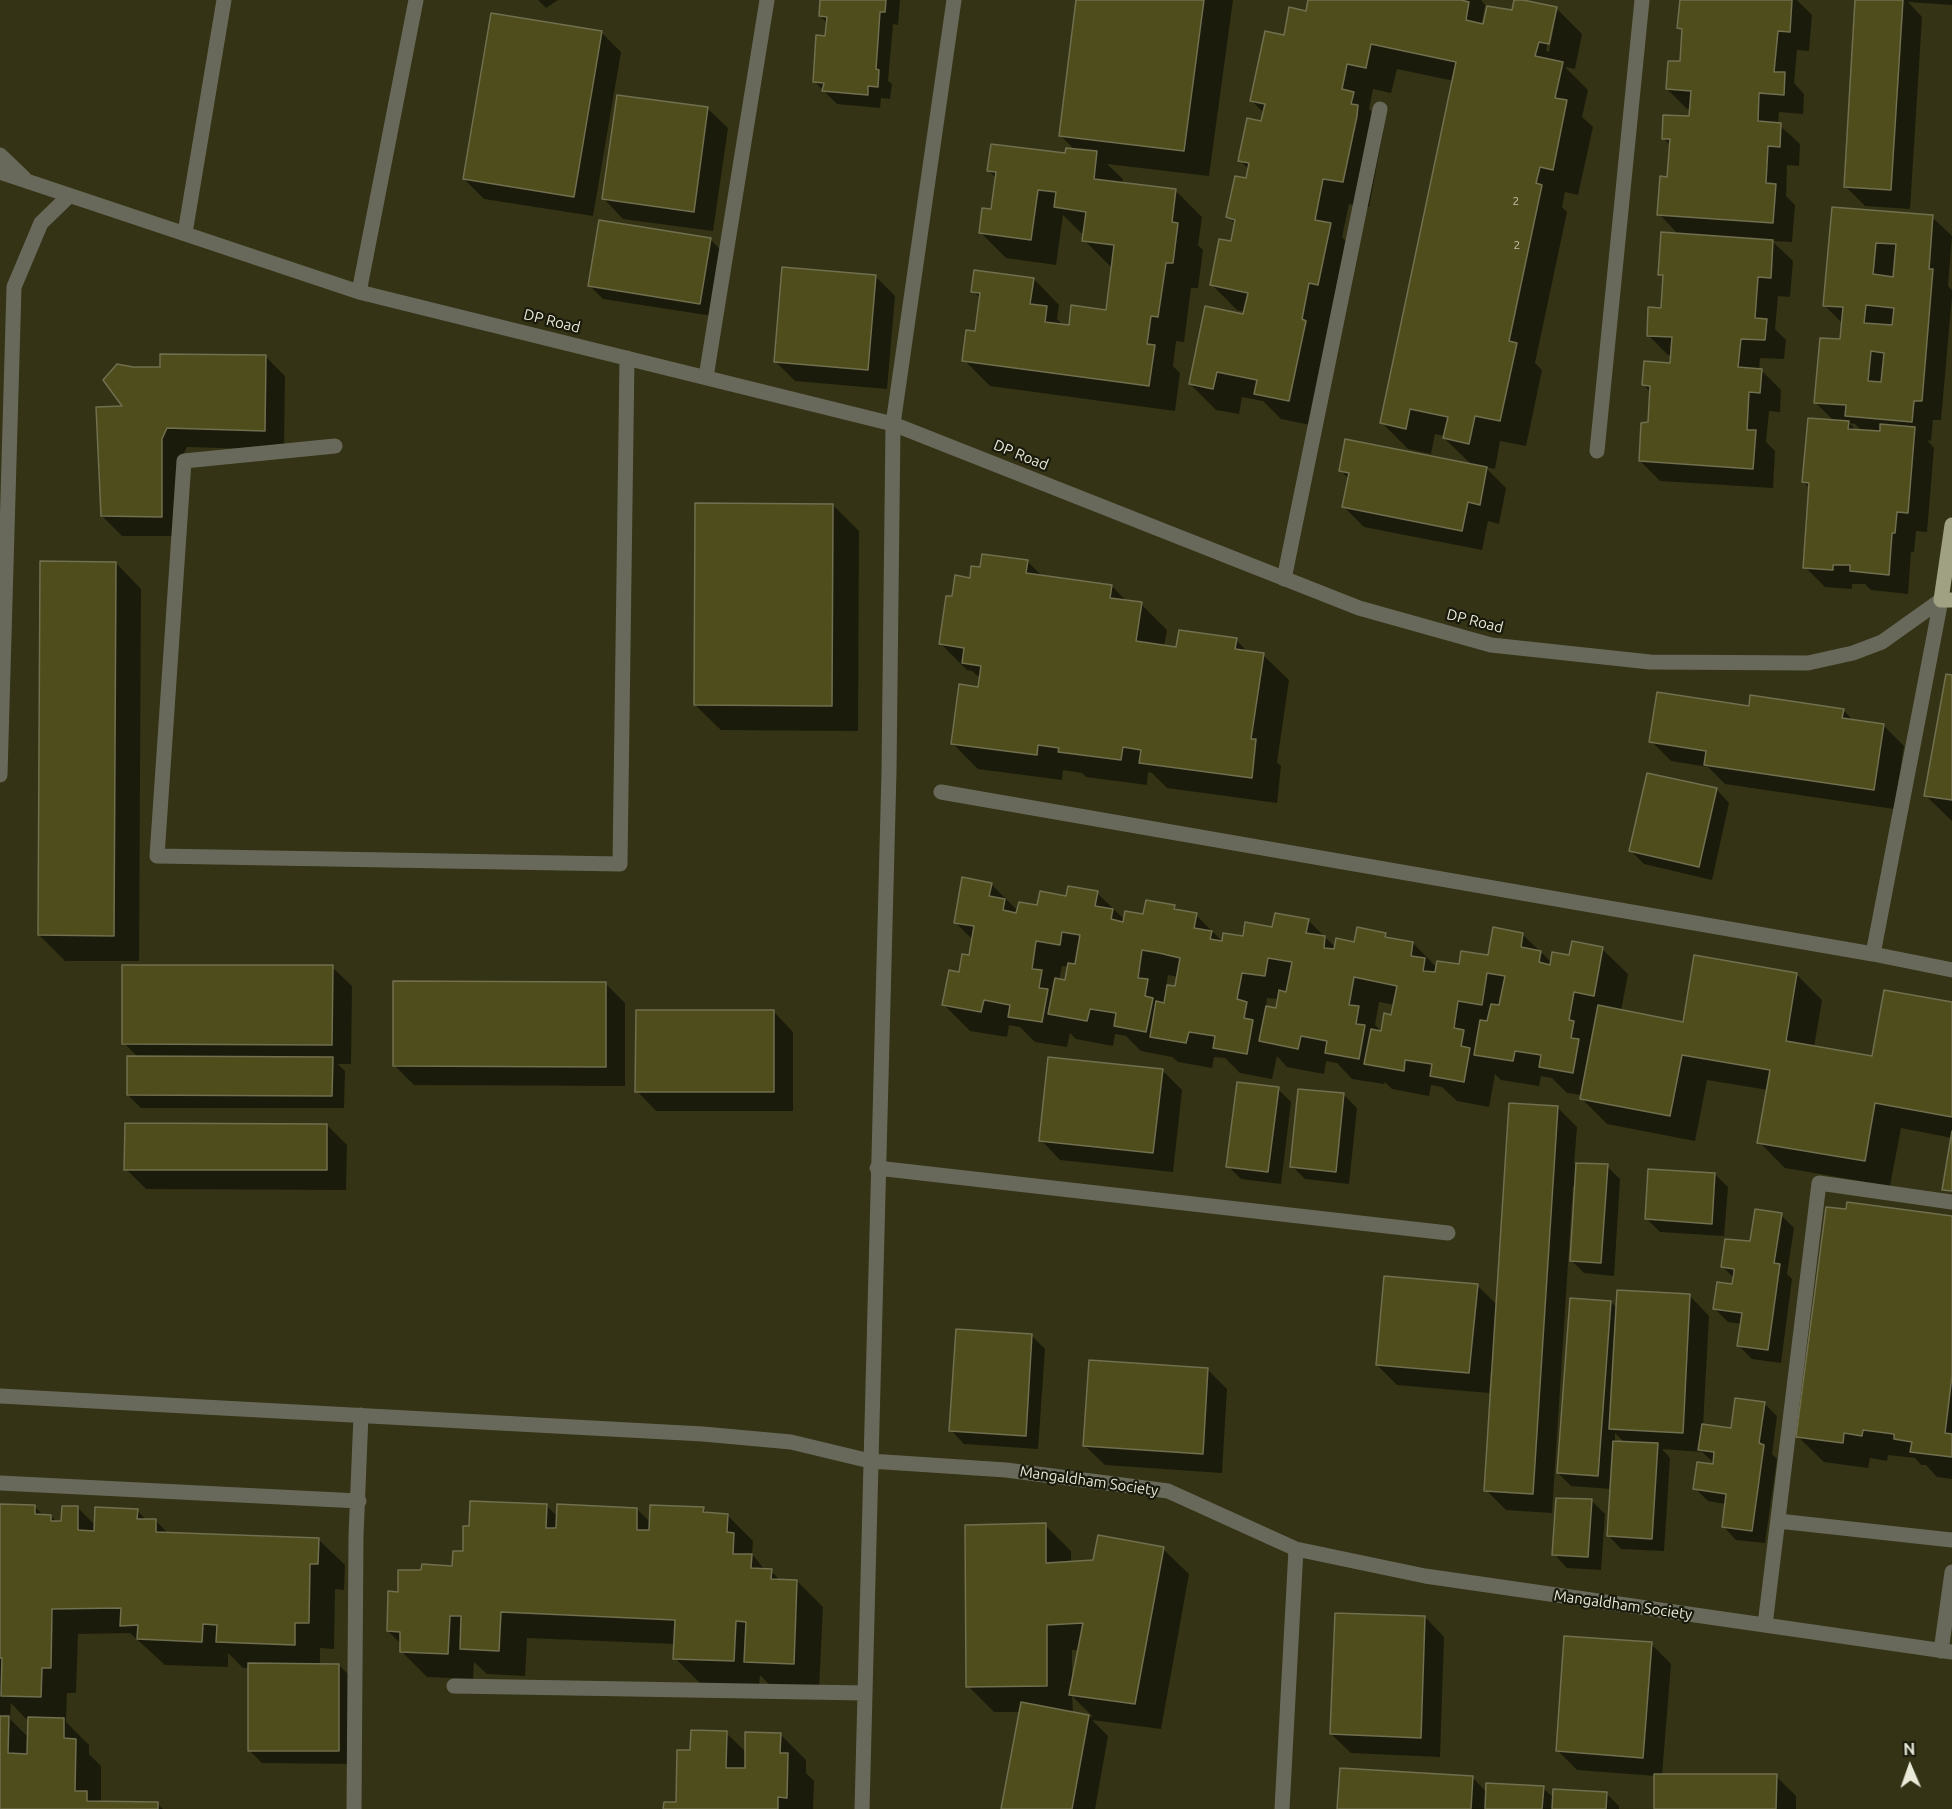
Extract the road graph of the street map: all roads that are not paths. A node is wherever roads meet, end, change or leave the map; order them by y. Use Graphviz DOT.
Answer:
graph roads {
  1 [pos="224,0"];
  2 [pos="416,0"];
  3 [pos="767,0"];
  4 [pos="954,0"];
  5 [pos="1642,0"];
  6 [pos="1380,109"];
  7 [pos="0,155"];
  8 [pos="0,172"];
  9 [pos="30,183"];
  10 [pos="69,196"];
  11 [pos="185,233"];
  12 [pos="359,292"];
  13 [pos="627,358"];
  14 [pos="706,377"];
  15 [pos="893,424"];
  16 [pos="335,446"];
  17 [pos="1597,451"];
  18 [pos="1952,525"];
  19 [pos="1284,579"];
  20 [pos="1947,600"];
  21 [pos="0,775"];
  22 [pos="941,792"];
  23 [pos="1873,954"];
  24 [pos="1952,970"];
  25 [pos="877,1168"];
  26 [pos="1952,1202"];
  27 [pos="1448,1233"];
  28 [pos="0,1396"];
  29 [pos="361,1415"];
  30 [pos="870,1461"];
  31 [pos="0,1483"];
  32 [pos="359,1501"];
  33 [pos="1778,1521"];
  34 [pos="1952,1540"];
  35 [pos="1296,1549"];
  36 [pos="1952,1572"];
  37 [pos="1765,1625"];
  38 [pos="1947,1652"];
  39 [pos="454,1686"];
  40 [pos="866,1693"];
  41 [pos="354,1809"];
  42 [pos="862,1809"];
  43 [pos="1282,1809"];
  1 -- 11 [label="street"];
  2 -- 12 [label="street"];
  3 -- 14 [label="street"];
  4 -- 15 [label="street"];
  5 -- 17 [label="street"];
  6 -- 19 [label="street"];
  7 -- 9 [label="street"];
  8 -- 9 [label="street, DP Road"];
  9 -- 10 [label="street, DP Road"];
  10 -- 11 [label="street, DP Road"];
  10 -- 21 [label="street"];
  11 -- 12 [label="street, DP Road"];
  12 -- 13 [label="street, DP Road"];
  13 -- 14 [label="street, DP Road"];
  13 -- 16 [label="street"];
  14 -- 15 [label="street, DP Road"];
  15 -- 19 [label="street, DP Road"];
  15 -- 25 [label="street"];
  18 -- 20 [label="main road"];
  19 -- 20 [label="street, DP Road"];
  20 -- 23 [label="street"];
  22 -- 23 [label="street"];
  23 -- 24 [label="street"];
  25 -- 27 [label="street"];
  25 -- 30 [label="street"];
  26 -- 33 [label="street"];
  28 -- 29 [label="street, Mangaldham Society"];
  29 -- 30 [label="street, Mangaldham Society"];
  29 -- 32 [label="street"];
  30 -- 35 [label="street, Mangaldham Society"];
  30 -- 40 [label="street"];
  31 -- 32 [label="street"];
  32 -- 41 [label="street"];
  33 -- 34 [label="street"];
  33 -- 37 [label="street"];
  35 -- 37 [label="street, Mangaldham Society"];
  35 -- 43 [label="street"];
  36 -- 38 [label="street"];
  37 -- 38 [label="street, Mangaldham Society"];
  39 -- 40 [label="street"];
  40 -- 42 [label="street"];
}
